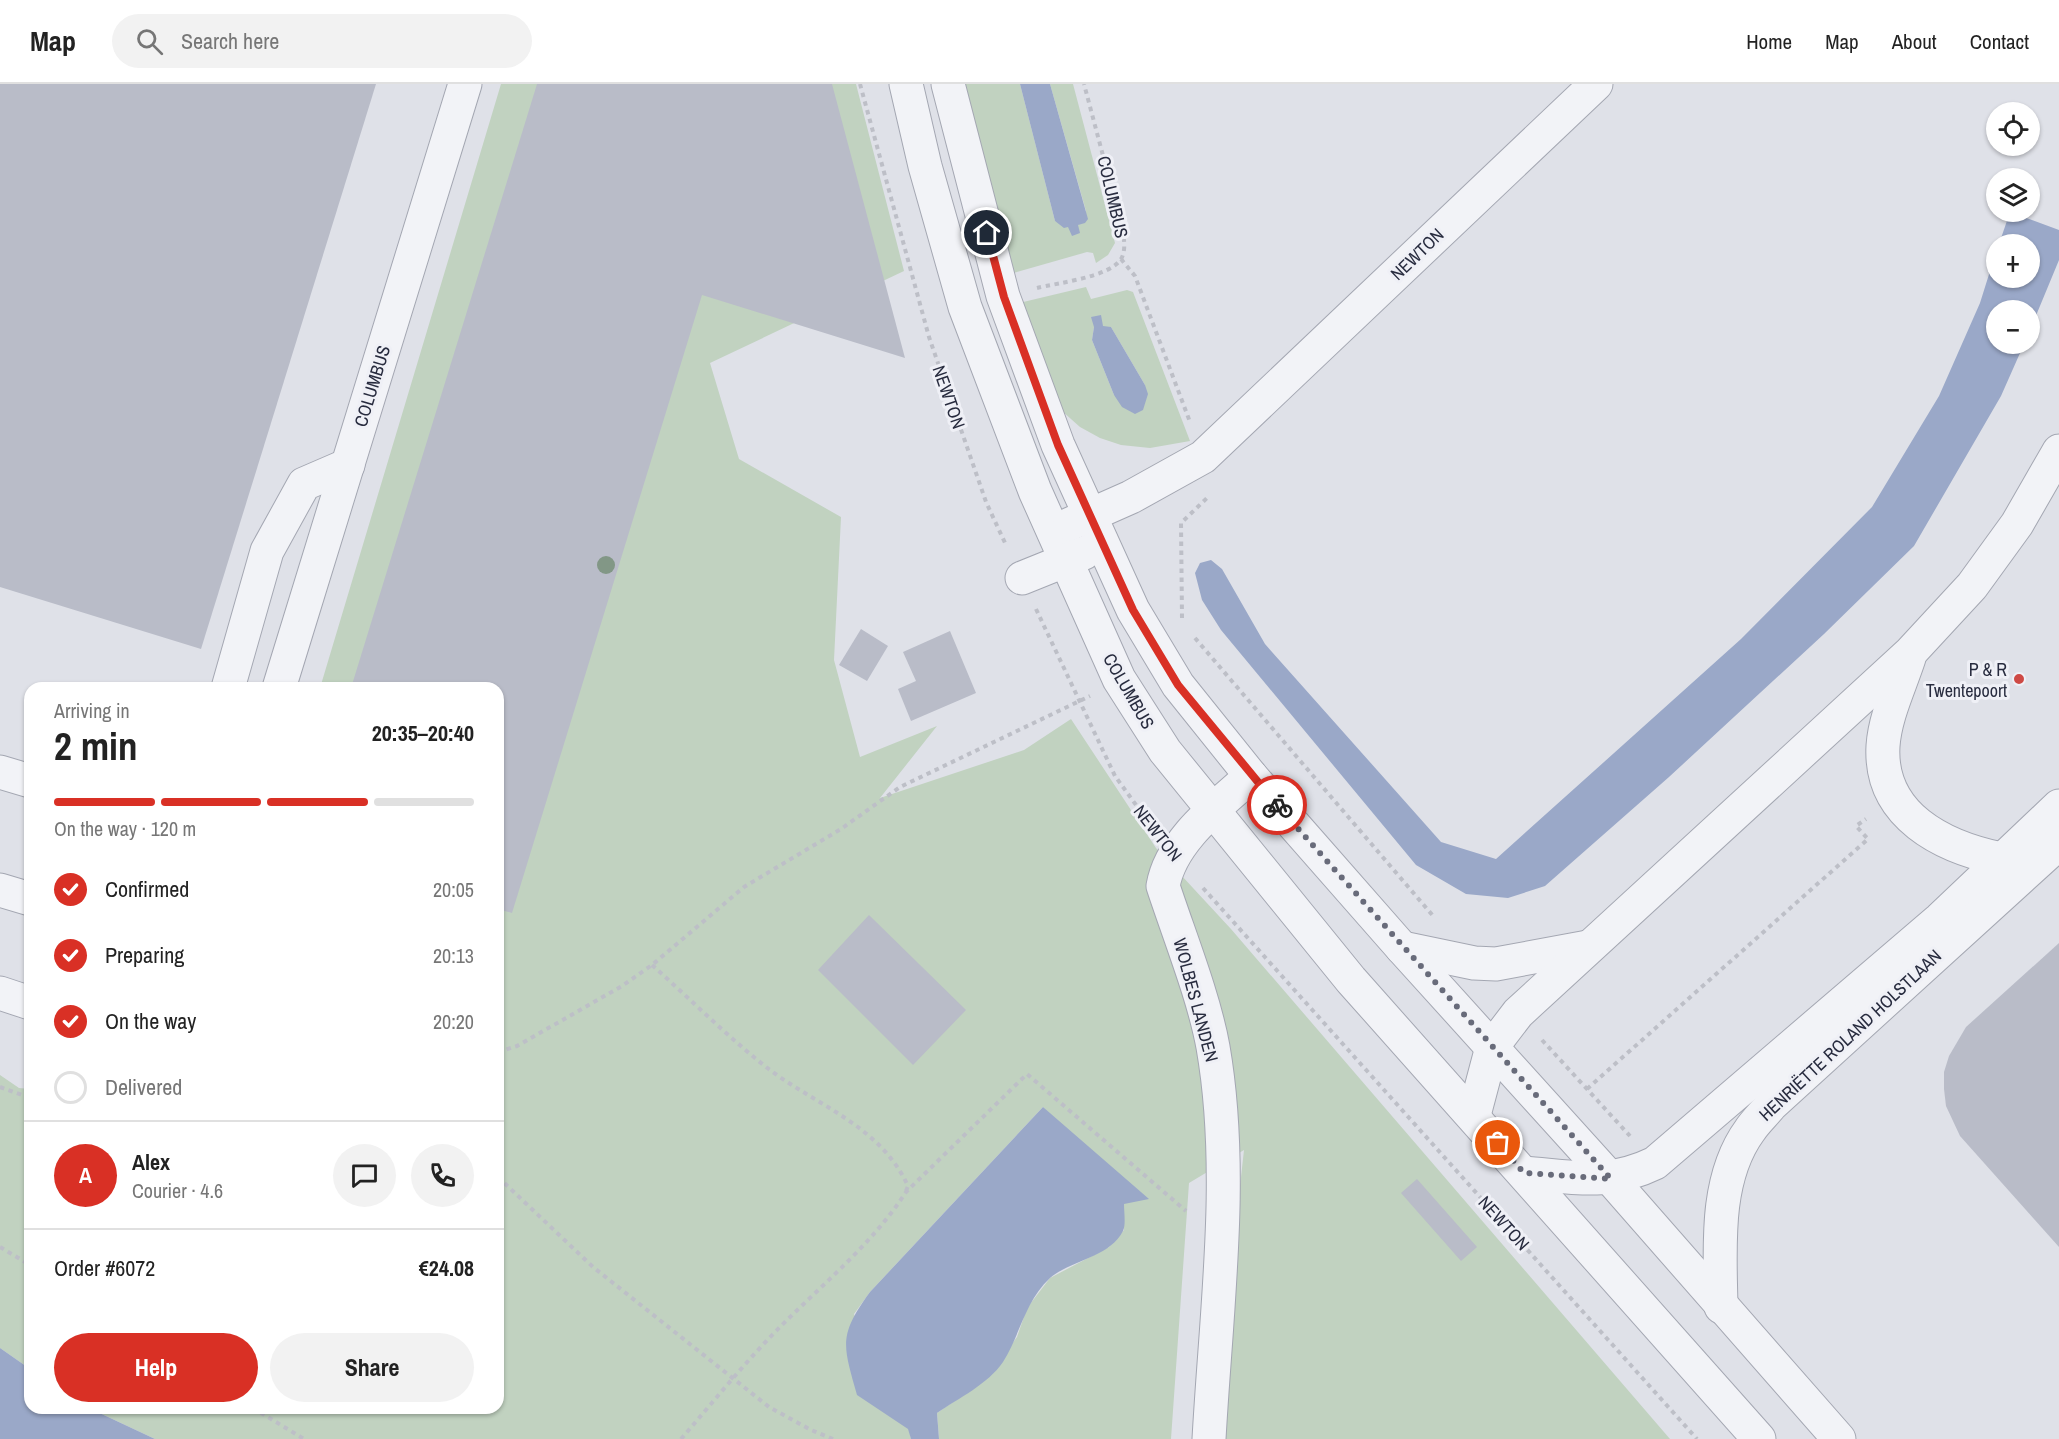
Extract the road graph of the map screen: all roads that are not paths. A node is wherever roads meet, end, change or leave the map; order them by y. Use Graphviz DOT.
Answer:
graph roads {
  1 [pos="465,84"];
  2 [pos="906,84"];
  3 [pos="948,84"];
  4 [pos="1596,84"];
  5 [pos="2059,452"];
  6 [pos="348,465"];
  7 [pos="1090,516"];
  8 [pos="1052,530"];
  9 [pos="1104,545"];
  10 [pos="1065,560"];
  11 [pos="1022,578"];
  12 [pos="1910,653"];
  13 [pos="230,682"];
  14 [pos="281,682"];
  15 [pos="0,772"];
  16 [pos="1251,776"];
  17 [pos="24,780"];
  18 [pos="2059,806"];
  19 [pos="1212,811"];
  20 [pos="2059,843"];
  21 [pos="2001,859"];
  22 [pos="0,890"];
  23 [pos="24,897"];
  24 [pos="1588,947"];
  25 [pos="1402,948"];
  26 [pos="0,993"];
  27 [pos="24,1001"];
  28 [pos="1492,1047"];
  29 [pos="1474,1115"];
  30 [pos="1524,1173"];
  31 [pos="1611,1179"];
  32 [pos="1721,1307"];
  33 [pos="1209,1439"];
  34 [pos="1759,1439"];
  35 [pos="1839,1439"];
  1 -- 6 [label="street, COLUMBUS"];
  2 -- 8 [label="street, COLUMBUS"];
  3 -- 7 [label="street"];
  4 -- 7 [label="street, NEWTON"];
  5 -- 12 [label="street"];
  6 -- 13 [label="street"];
  6 -- 14 [label="street, COLUMBUS"];
  7 -- 8 [label="street, NEWTON"];
  7 -- 9 [label="street"];
  8 -- 10 [label="street, COLUMBUS"];
  9 -- 10 [label="street"];
  9 -- 16 [label="street"];
  10 -- 11 [label="street"];
  10 -- 19 [label="street, COLUMBUS"];
  12 -- 21 [label="street"];
  12 -- 24 [label="street"];
  15 -- 17 [label="street"];
  16 -- 19 [label="street, WOLBES LANDEN"];
  16 -- 25 [label="street"];
  18 -- 21 [label="street, HENRIËTTE ROLAND HOLSTLAAN"];
  19 -- 29 [label="street"];
  19 -- 33 [label="street, WOLBES LANDEN"];
  20 -- 32 [label="street, HENRIËTTE ROLAND HOLSTLAAN"];
  21 -- 31 [label="street, HENRIËTTE ROLAND HOLSTLAAN"];
  22 -- 23 [label="street"];
  24 -- 25 [label="street"];
  24 -- 28 [label="street"];
  25 -- 28 [label="street"];
  26 -- 27 [label="street"];
  28 -- 29 [label="street"];
  28 -- 31 [label="street"];
  29 -- 30 [label="street"];
  30 -- 31 [label="street, HENRIËTTE ROLAND HOLSTLAAN"];
  30 -- 34 [label="street"];
  31 -- 32 [label="street"];
  32 -- 35 [label="street"];
}
